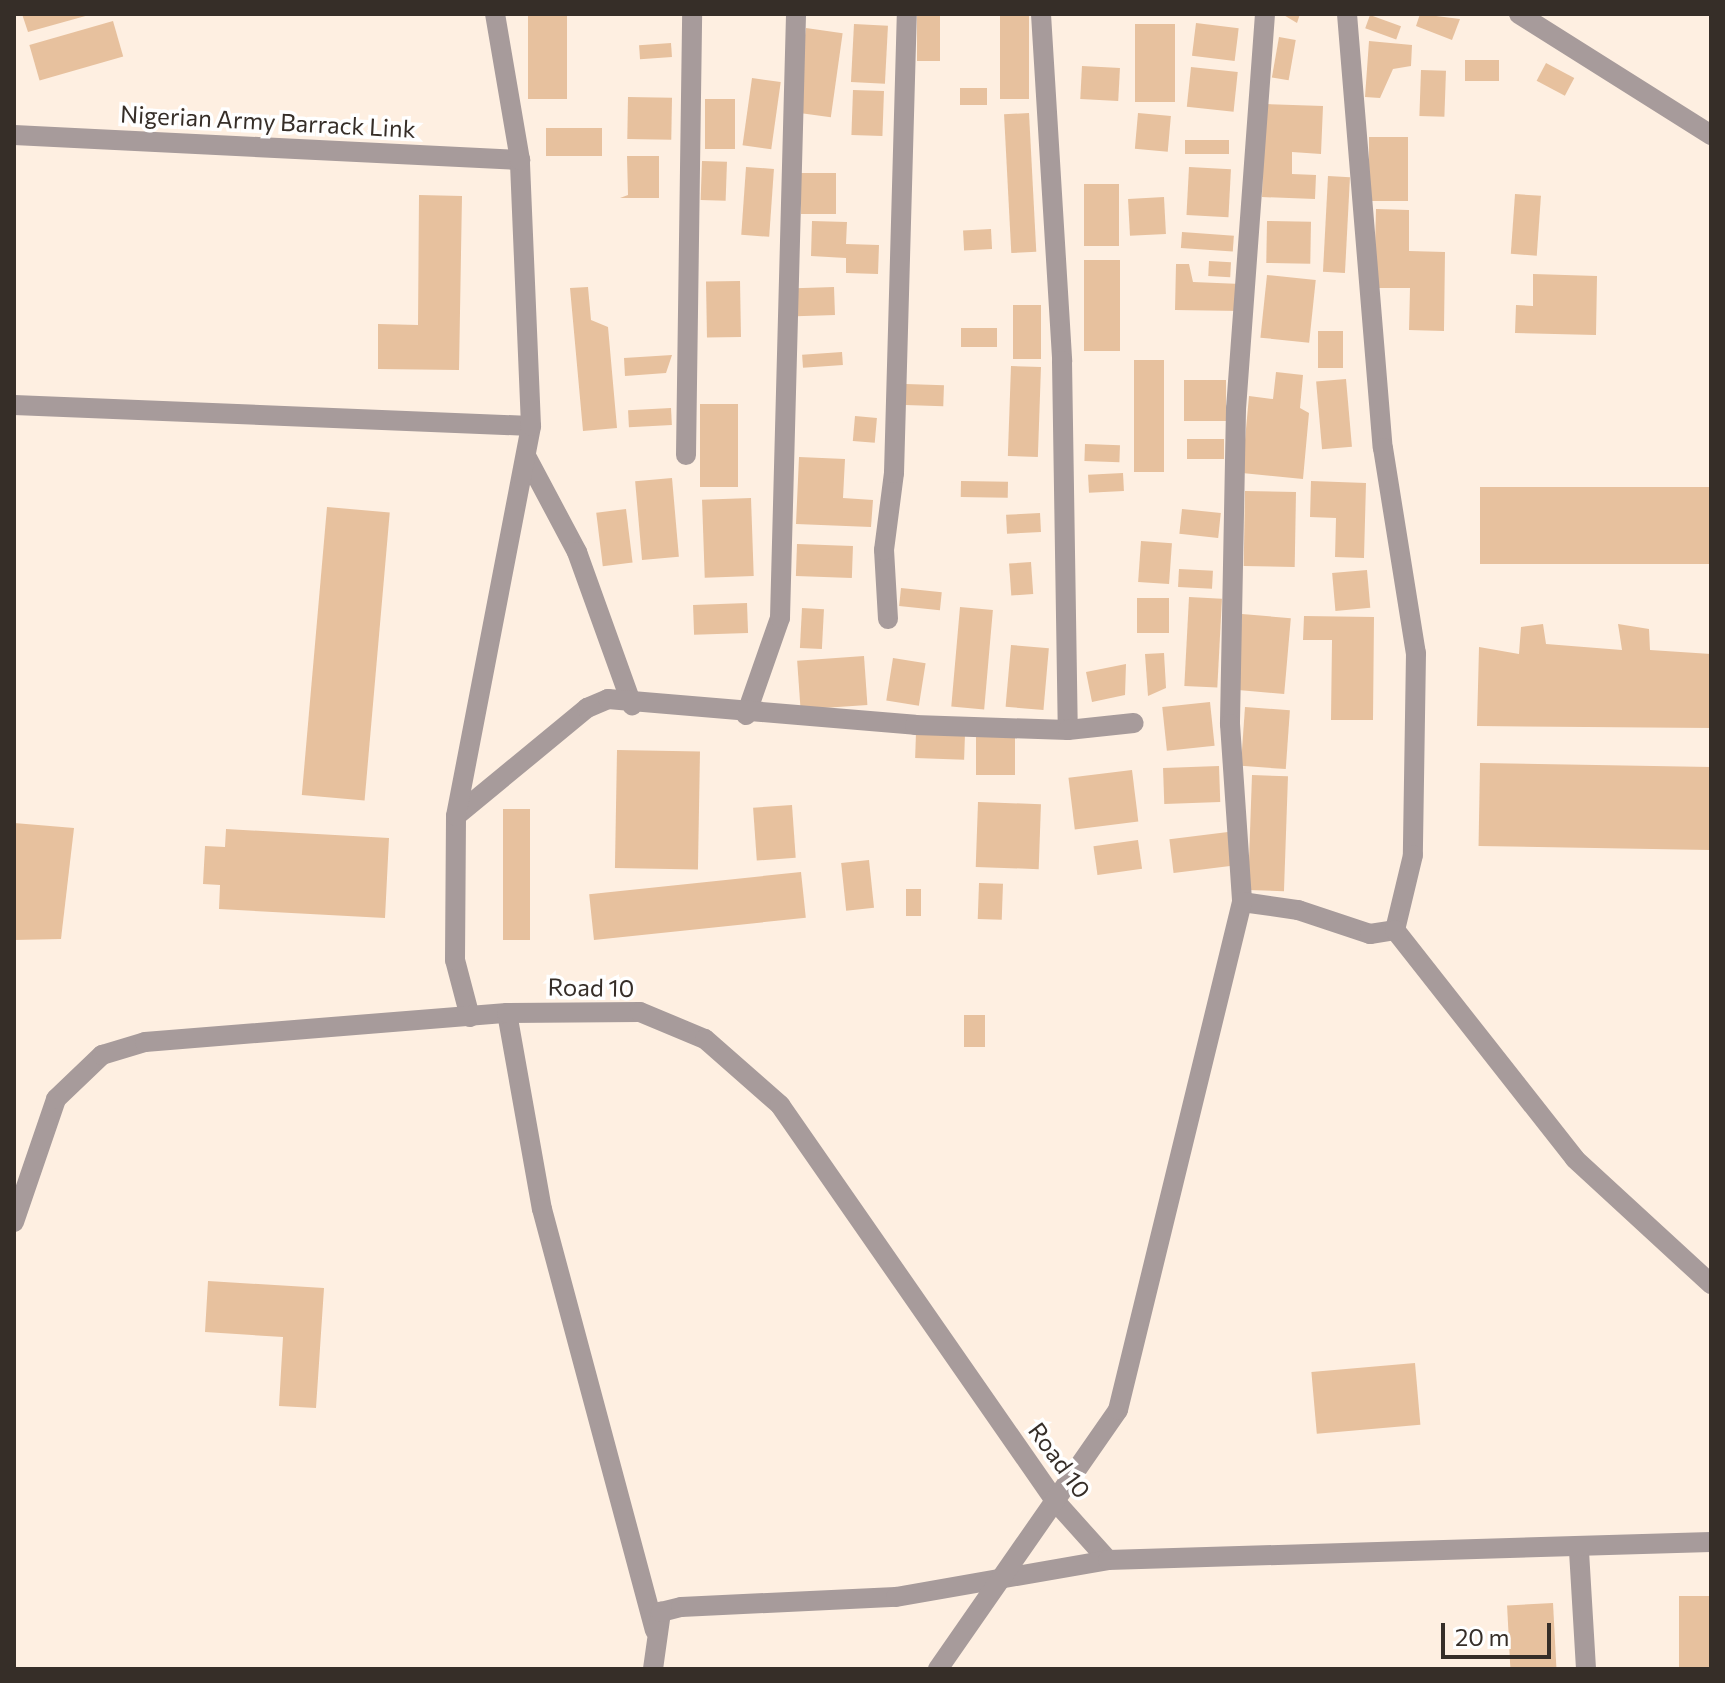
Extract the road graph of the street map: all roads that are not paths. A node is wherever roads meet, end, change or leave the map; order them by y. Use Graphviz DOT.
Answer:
graph roads {
  1 [pos="495,14"];
  2 [pos="692,14"];
  3 [pos="796,14"];
  4 [pos="907,14"];
  5 [pos="1041,14"];
  6 [pos="1265,14"];
  7 [pos="1347,14"];
  8 [pos="1519,14"];
  9 [pos="14,135"];
  10 [pos="1711,135"];
  11 [pos="520,160"];
  12 [pos="14,405"];
  13 [pos="531,426"];
  14 [pos="686,455"];
  15 [pos="526,456"];
  16 [pos="888,619"];
  17 [pos="632,705"];
  18 [pos="746,715"];
  19 [pos="1134,723"];
  20 [pos="1068,730"];
  21 [pos="456,816"];
  22 [pos="1242,902"];
  23 [pos="1395,930"];
  24 [pos="507,1013"];
  25 [pos="470,1017"];
  26 [pos="14,1222"];
  27 [pos="1711,1284"];
  28 [pos="1055,1501"];
  29 [pos="1711,1542"];
  30 [pos="1579,1551"];
  31 [pos="1108,1560"];
  32 [pos="998,1576"];
  33 [pos="655,1630"];
  34 [pos="653,1669"];
  35 [pos="938,1669"];
  36 [pos="1586,1669"];
  1 -- 11 [label="street"];
  2 -- 14 [label="street"];
  3 -- 18 [label="street"];
  4 -- 16 [label="street"];
  5 -- 20 [label="street"];
  6 -- 22 [label="street"];
  7 -- 23 [label="street"];
  8 -- 10 [label="street"];
  9 -- 11 [label="street, Nigerian Army Barrack Link"];
  11 -- 13 [label="street"];
  12 -- 13 [label="street"];
  13 -- 15 [label="street"];
  15 -- 17 [label="street"];
  15 -- 21 [label="street"];
  17 -- 18 [label="street"];
  17 -- 21 [label="street"];
  18 -- 20 [label="street"];
  19 -- 20 [label="street"];
  21 -- 25 [label="street"];
  22 -- 23 [label="street"];
  22 -- 28 [label="street"];
  23 -- 27 [label="street"];
  24 -- 25 [label="street, Road 10"];
  24 -- 28 [label="street, Road 10"];
  24 -- 33 [label="street"];
  25 -- 26 [label="street, Road 10"];
  28 -- 31 [label="street, Road 10"];
  28 -- 32 [label="street"];
  29 -- 30 [label="street"];
  30 -- 31 [label="street"];
  30 -- 36 [label="street"];
  31 -- 32 [label="street"];
  32 -- 33 [label="street"];
  32 -- 35 [label="street"];
  33 -- 34 [label="street"];
}
